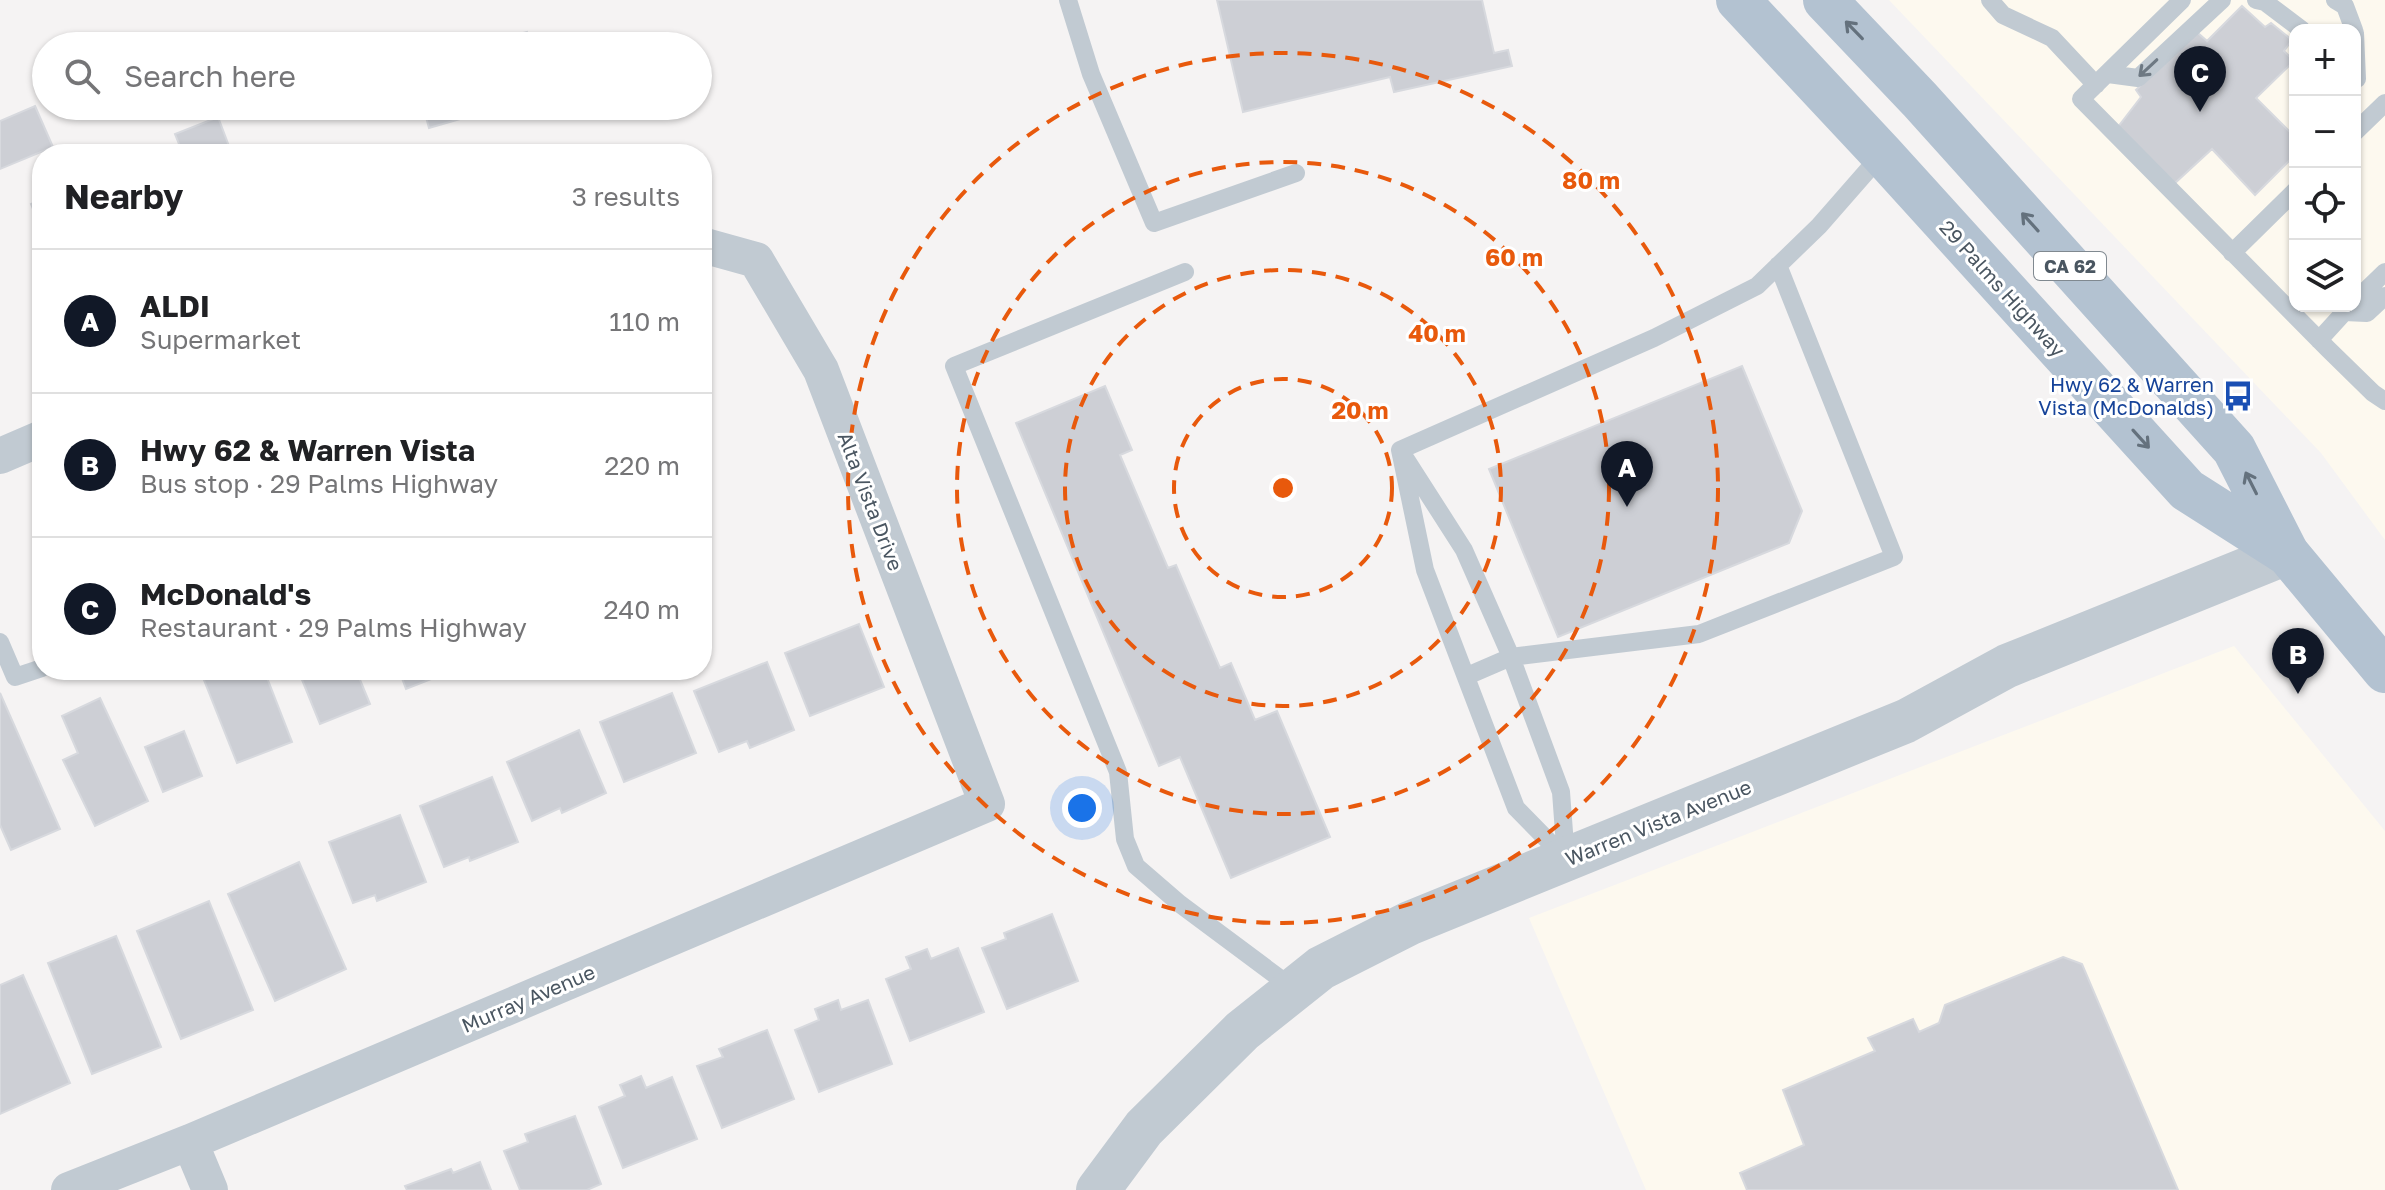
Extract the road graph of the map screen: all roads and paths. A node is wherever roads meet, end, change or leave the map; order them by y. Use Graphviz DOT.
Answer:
graph roads {
  1 [pos="1068,0"];
  2 [pos="1738,0"];
  3 [pos="1825,0"];
  4 [pos="1990,0"];
  5 [pos="2182,0"];
  6 [pos="2222,0"];
  7 [pos="2335,0"];
  8 [pos="2264,1"];
  9 [pos="2294,24"];
  10 [pos="2351,24"];
  11 [pos="2102,80"];
  12 [pos="2361,83"];
  13 [pos="2383,104"];
  14 [pos="2361,126"];
  15 [pos="1882,154"];
  16 [pos="1296,173"];
  17 [pos="2289,197"];
  18 [pos="712,248"];
  19 [pos="2232,253"];
  20 [pos="1778,265"];
  21 [pos="1185,272"];
  22 [pos="2385,272"];
  23 [pos="2361,295"];
  24 [pos="2385,296"];
  25 [pos="2361,311"];
  26 [pos="2345,312"];
  27 [pos="2319,340"];
  28 [pos="2385,401"];
  29 [pos="32,442"];
  30 [pos="1400,450"];
  31 [pos="0,456"];
  32 [pos="2287,553"];
  33 [pos="0,642"];
  34 [pos="1511,657"];
  35 [pos="32,671"];
  36 [pos="2385,671"];
  37 [pos="1467,676"];
  38 [pos="987,804"];
  39 [pos="1566,859"];
  40 [pos="1294,989"];
  41 [pos="190,1142"];
  42 [pos="69,1190"];
  43 [pos="210,1190"];
  44 [pos="1098,1190"];
  1 -- 16 [label="lane"];
  2 -- 15 [label="main road, 29 Palms Highway / CA 62"];
  32 -- 3 [label="main road, 29 Palms Highway / CA 62, one-way"];
  4 -- 11 [label="lane"];
  5 -- 11 [label="lane"];
  6 -- 11 [label="lane, one-way"];
  7 -- 10 [label="lane"];
  8 -- 9 [label="lane"];
  11 -- 19 [label="lane"];
  12 -- 13 [label="lane"];
  13 -- 14 [label="lane"];
  15 -- 20 [label="lane"];
  15 -- 32 [label="main road, 29 Palms Highway / CA 62, one-way"];
  17 -- 19 [label="lane"];
  18 -- 38 [label="street, Alta Vista Drive"];
  19 -- 27 [label="lane"];
  20 -- 30 [label="lane"];
  20 -- 34 [label="lane"];
  21 -- 40 [label="lane"];
  22 -- 23 [label="lane"];
  24 -- 25 [label="lane"];
  26 -- 27 [label="lane"];
  27 -- 28 [label="lane"];
  29 -- 31 [label="street"];
  30 -- 34 [label="lane"];
  30 -- 37 [label="lane"];
  32 -- 36 [label="main road, 29 Palms Highway / CA 62"];
  32 -- 39 [label="street, Warren Vista Avenue"];
  33 -- 35 [label="lane"];
  34 -- 37 [label="lane"];
  34 -- 39 [label="lane"];
  37 -- 39 [label="lane"];
  38 -- 41 [label="street, Murray Avenue"];
  39 -- 40 [label="street, Warren Vista Avenue"];
  40 -- 44 [label="street, Warren Vista Avenue"];
  41 -- 42 [label="street, Murray Avenue"];
  41 -- 43 [label="street"];
}
